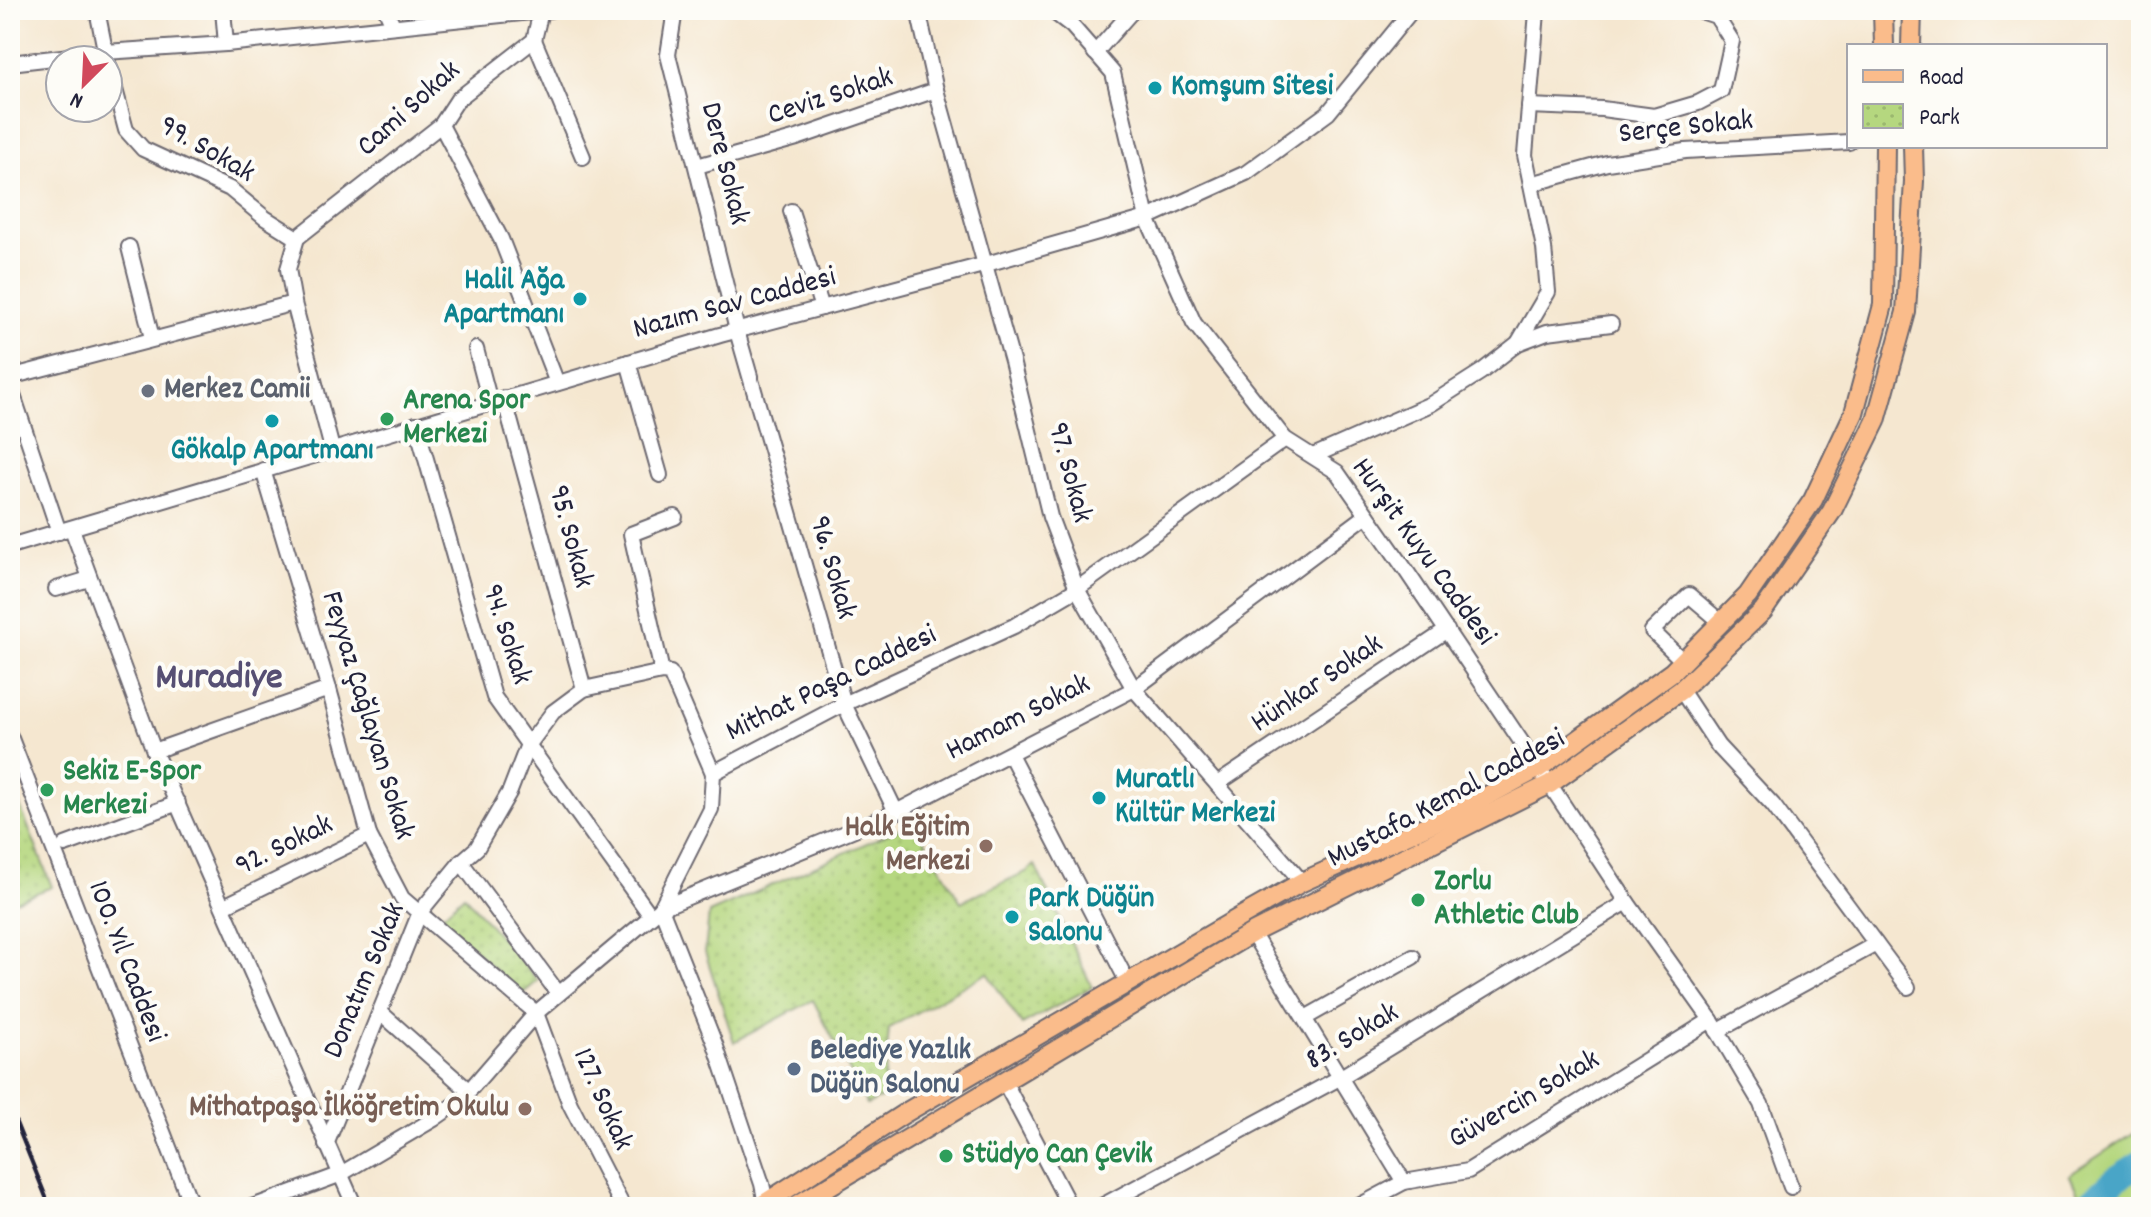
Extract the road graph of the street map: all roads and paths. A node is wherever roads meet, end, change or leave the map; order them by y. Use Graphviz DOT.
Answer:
graph roads {
  1 [pos="97,10"];
  2 [pos="223,10"];
  3 [pos="386,10"];
  4 [pos="550,10"];
  5 [pos="675,10"];
  6 [pos="918,10"];
  7 [pos="1051,10"];
  8 [pos="1133,10"];
  9 [pos="1412,10"];
  10 [pos="1698,10"];
  11 [pos="1883,10"];
  12 [pos="1912,10"];
  13 [pos="541,11"];
  14 [pos="1537,11"];
  15 [pos="393,25"];
  16 [pos="534,40"];
  17 [pos="104,44"];
  18 [pos="226,44"];
  19 [pos="1884,44"];
  20 [pos="1911,44"];
  21 [pos="1095,53"];
  22 [pos="124,56"];
  23 [pos="44,61"];
  24 [pos="10,63"];
  25 [pos="936,90"];
  26 [pos="1529,106"];
  27 [pos="124,122"];
  28 [pos="441,125"];
  29 [pos="1847,142"];
  30 [pos="1885,148"];
  31 [pos="1913,148"];
  32 [pos="583,157"];
  33 [pos="697,166"];
  34 [pos="1531,184"];
  35 [pos="791,211"];
  36 [pos="1147,218"];
  37 [pos="297,238"];
  38 [pos="129,247"];
  39 [pos="983,265"];
  40 [pos="294,303"];
  41 [pos="822,308"];
  42 [pos="1611,324"];
  43 [pos="737,331"];
  44 [pos="152,338"];
  45 [pos="1518,343"];
  46 [pos="476,349"];
  47 [pos="628,362"];
  48 [pos="10,377"];
  49 [pos="557,383"];
  50 [pos="10,386"];
  51 [pos="497,400"];
  52 [pos="416,424"];
  53 [pos="1285,439"];
  54 [pos="332,449"];
  55 [pos="1313,456"];
  56 [pos="263,470"];
  57 [pos="660,475"];
  58 [pos="1367,515"];
  59 [pos="675,517"];
  60 [pos="65,530"];
  61 [pos="10,546"];
  62 [pos="89,579"];
  63 [pos="56,589"];
  64 [pos="1077,589"];
  65 [pos="1722,623"];
  66 [pos="1447,630"];
  67 [pos="1683,661"];
  68 [pos="666,673"];
  69 [pos="329,689"];
  70 [pos="584,689"];
  71 [pos="1134,689"];
  72 [pos="1681,690"];
  73 [pos="844,704"];
  74 [pos="10,736"];
  75 [pos="527,747"];
  76 [pos="154,751"];
  77 [pos="1010,754"];
  78 [pos="1539,768"];
  79 [pos="713,773"];
  80 [pos="1217,784"];
  81 [pos="1550,784"];
  82 [pos="178,803"];
  83 [pos="896,812"];
  84 [pos="369,835"];
  85 [pos="65,845"];
  86 [pos="461,862"];
  87 [pos="1302,882"];
  88 [pos="1627,902"];
  89 [pos="224,906"];
  90 [pos="420,912"];
  91 [pos="656,912"];
  92 [pos="1252,933"];
  93 [pos="1876,944"];
  94 [pos="1413,957"];
  95 [pos="1128,983"];
  96 [pos="1908,987"];
  97 [pos="558,993"];
  98 [pos="380,1012"];
  99 [pos="536,1013"];
  100 [pos="1305,1018"];
  101 [pos="1714,1026"];
  102 [pos="1022,1045"];
  103 [pos="1033,1064"];
  104 [pos="1341,1077"];
  105 [pos="1004,1081"];
  106 [pos="469,1091"];
  107 [pos="905,1113"];
  108 [pos="915,1134"];
  109 [pos="326,1145"];
  110 [pos="339,1175"];
  111 [pos="1404,1182"];
  112 [pos="1791,1187"];
  113 [pos="763,1206"];
  114 [pos="192,1207"];
  115 [pos="252,1207"];
  116 [pos="355,1207"];
  117 [pos="623,1207"];
  118 [pos="794,1207"];
  119 [pos="1070,1207"];
  120 [pos="1100,1207"];
  121 [pos="1357,1207"];
  1 -- 17 [label="street, 99. Sokak"];
  2 -- 18 [label="street"];
  3 -- 15 [label="street"];
  4 -- 13 [label="street"];
  5 -- 33 [label="street, Dere Sokak"];
  6 -- 25 [label="street, 97. Sokak"];
  7 -- 21 [label="street, Hurşit Kuyu Caddesi"];
  8 -- 21 [label="street"];
  9 -- 36 [label="street, Nazım Sav Caddesi"];
  10 -- 26 [label="street"];
  11 -- 19 [label="main road"];
  12 -- 20 [label="main road"];
  13 -- 15 [label="street"];
  13 -- 16 [label="street"];
  14 -- 26 [label="street"];
  15 -- 18 [label="street"];
  16 -- 28 [label="street, Cami Sokak"];
  16 -- 32 [label="street"];
  18 -- 22 [label="street"];
  21 -- 36 [label="street, Hurşit Kuyu Caddesi"];
  23 -- 24 [label="street"];
  25 -- 33 [label="street, Ceviz Sokak"];
  25 -- 39 [label="street, 97. Sokak"];
  26 -- 34 [label="street"];
  27 -- 37 [label="street, 99. Sokak"];
  28 -- 37 [label="street, Cami Sokak"];
  28 -- 49 [label="street"];
  29 -- 34 [label="street, Serçe Sokak"];
  30 -- 65 [label="main road, Mustafa Kemal Caddesi"];
  31 -- 72 [label="main road, Mustafa Kemal Caddesi"];
  33 -- 43 [label="street, Dere Sokak"];
  34 -- 45 [label="street"];
  35 -- 41 [label="street"];
  36 -- 39 [label="street, Nazım Sav Caddesi"];
  36 -- 53 [label="street, Hurşit Kuyu Caddesi"];
  37 -- 40 [label="street"];
  38 -- 44 [label="street"];
  39 -- 41 [label="street, Nazım Sav Caddesi"];
  39 -- 64 [label="street, 97. Sokak"];
  40 -- 44 [label="street"];
  40 -- 54 [label="street"];
  41 -- 43 [label="street, Nazım Sav Caddesi"];
  42 -- 45 [label="street"];
  43 -- 47 [label="street, Nazım Sav Caddesi"];
  43 -- 73 [label="street, 96. Sokak"];
  44 -- 48 [label="street"];
  45 -- 55 [label="street"];
  46 -- 51 [label="street, 95. Sokak"];
  47 -- 49 [label="street, Nazım Sav Caddesi"];
  47 -- 57 [label="street"];
  49 -- 51 [label="street, Nazım Sav Caddesi"];
  50 -- 60 [label="street"];
  51 -- 52 [label="street, Nazım Sav Caddesi"];
  51 -- 70 [label="street, 95. Sokak"];
  52 -- 54 [label="street, Nazım Sav Caddesi"];
  52 -- 75 [label="street, 94. Sokak"];
  53 -- 55 [label="street, Hurşit Kuyu Caddesi"];
  53 -- 64 [label="street, Mithat Paşa Caddesi"];
  54 -- 56 [label="street, Nazım Sav Caddesi"];
  55 -- 58 [label="street, Hurşit Kuyu Caddesi"];
  56 -- 60 [label="street, Nazım Sav Caddesi"];
  56 -- 69 [label="street, Feyyaz Çağlayan Sokak"];
  58 -- 66 [label="street, Hurşit Kuyu Caddesi"];
  58 -- 71 [label="street, Hamam Sokak"];
  59 -- 68 [label="street"];
  60 -- 61 [label="street, Nazım Sav Caddesi"];
  60 -- 62 [label="street"];
  62 -- 63 [label="street"];
  62 -- 76 [label="street"];
  64 -- 71 [label="street, 97. Sokak"];
  64 -- 73 [label="street, Mithat Paşa Caddesi"];
  65 -- 67 [label="main road, Mustafa Kemal Caddesi"];
  65 -- 67 [label="street"];
  66 -- 78 [label="street, Hurşit Kuyu Caddesi"];
  66 -- 80 [label="street, Hünkar Sokak"];
  67 -- 78 [label="main road, Mustafa Kemal Caddesi"];
  68 -- 70 [label="street, Donatım Sokak"];
  68 -- 79 [label="street"];
  69 -- 76 [label="street"];
  69 -- 84 [label="street, Feyyaz Çağlayan Sokak"];
  70 -- 75 [label="street, Donatım Sokak"];
  71 -- 77 [label="street, Hamam Sokak"];
  71 -- 80 [label="street, 97. Sokak"];
  72 -- 81 [label="main road, Mustafa Kemal Caddesi"];
  72 -- 93 [label="street"];
  73 -- 79 [label="street, Mithat Paşa Caddesi"];
  73 -- 83 [label="street, 96. Sokak"];
  74 -- 114 [label="street, 100. Yıl Caddesi"];
  75 -- 86 [label="street, Donatım Sokak"];
  75 -- 91 [label="street, 94. Sokak"];
  76 -- 82 [label="street"];
  77 -- 83 [label="street, Hamam Sokak"];
  77 -- 95 [label="street"];
  78 -- 81 [label="street, Hurşit Kuyu Caddesi"];
  78 -- 87 [label="main road, Mustafa Kemal Caddesi"];
  79 -- 91 [label="street, Mithat Paşa Caddesi"];
  80 -- 87 [label="street, 97. Sokak"];
  81 -- 88 [label="street, Hurşit Kuyu Caddesi"];
  81 -- 92 [label="main road, Mustafa Kemal Caddesi"];
  82 -- 85 [label="street"];
  82 -- 89 [label="street"];
  83 -- 91 [label="street, Hamam Sokak"];
  84 -- 89 [label="street, 92. Sokak"];
  84 -- 90 [label="street, Feyyaz Çağlayan Sokak"];
  86 -- 90 [label="street, Donatım Sokak"];
  86 -- 97 [label="street"];
  87 -- 95 [label="main road, Mustafa Kemal Caddesi"];
  88 -- 101 [label="street, Hurşit Kuyu Caddesi"];
  88 -- 104 [label="street, 83. Sokak"];
  89 -- 109 [label="street"];
  90 -- 98 [label="street, Donatım Sokak"];
  90 -- 99 [label="street, Feyyaz Çağlayan Sokak"];
  91 -- 97 [label="street, Mithat Paşa Caddesi"];
  91 -- 113 [label="street, 94. Sokak"];
  92 -- 100 [label="street"];
  92 -- 103 [label="main road, Mustafa Kemal Caddesi"];
  93 -- 96 [label="street"];
  93 -- 101 [label="street, Güvercin Sokak"];
  94 -- 100 [label="street"];
  95 -- 102 [label="main road, Mustafa Kemal Caddesi"];
  97 -- 99 [label="street, Mithat Paşa Caddesi"];
  98 -- 106 [label="street"];
  98 -- 109 [label="street, Donatım Sokak"];
  99 -- 106 [label="street, Mithat Paşa Caddesi"];
  99 -- 117 [label="street, 127. Sokak"];
  100 -- 104 [label="street"];
  101 -- 111 [label="street, Güvercin Sokak"];
  101 -- 112 [label="street, Hurşit Kuyu Caddesi"];
  102 -- 103 [label="main road"];
  102 -- 107 [label="main road, Mustafa Kemal Caddesi"];
  103 -- 105 [label="main road, Mustafa Kemal Caddesi"];
  104 -- 111 [label="street"];
  104 -- 120 [label="street, 83. Sokak"];
  105 -- 108 [label="main road, Mustafa Kemal Caddesi"];
  105 -- 119 [label="street"];
  106 -- 110 [label="street, Mithat Paşa Caddesi"];
  107 -- 108 [label="main road"];
  107 -- 113 [label="main road, Mustafa Kemal Caddesi"];
  108 -- 118 [label="main road, Mustafa Kemal Caddesi"];
  109 -- 110 [label="street"];
  110 -- 115 [label="street, Mithat Paşa Caddesi"];
  110 -- 116 [label="street"];
  111 -- 121 [label="street, Güvercin Sokak"];
}
